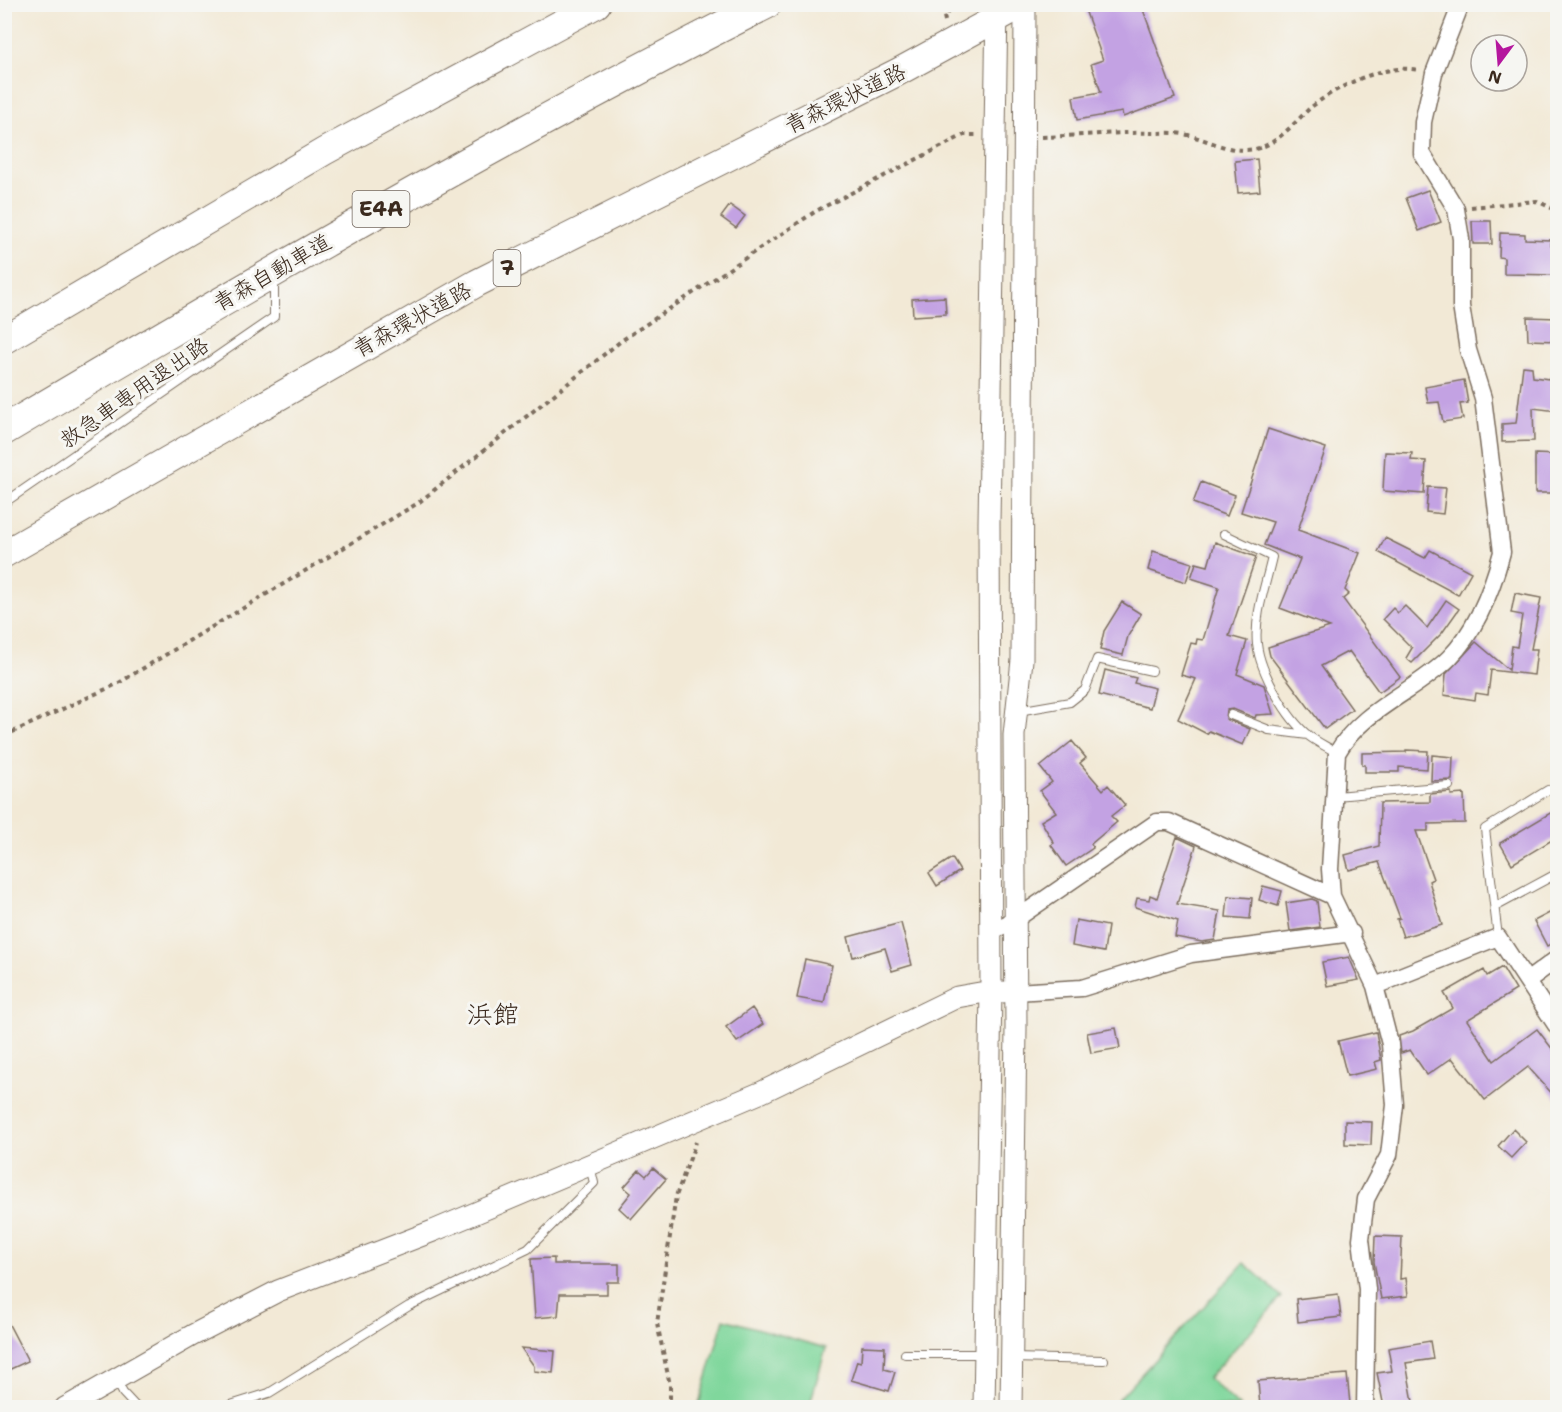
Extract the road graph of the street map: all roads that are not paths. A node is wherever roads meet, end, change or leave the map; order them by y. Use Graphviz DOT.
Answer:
graph roads {
  1 [pos="597,4"];
  2 [pos="766,4"];
  3 [pos="1024,4"];
  4 [pos="1461,4"];
  5 [pos="997,12"];
  6 [pos="274,270"];
  7 [pos="4,340"];
  8 [pos="4,430"];
  9 [pos="4,503"];
  10 [pos="1224,534"];
  11 [pos="4,554"];
  12 [pos="1152,671"];
  13 [pos="1016,711"];
  14 [pos="1231,715"];
  15 [pos="1308,735"];
  16 [pos="1337,753"];
  17 [pos="1449,786"];
  18 [pos="1548,790"];
  19 [pos="1336,796"];
  20 [pos="1557,873"];
  21 [pos="1332,896"];
  22 [pos="1495,907"];
  23 [pos="1016,919"];
  24 [pos="991,932"];
  25 [pos="1352,933"];
  26 [pos="1498,937"];
  27 [pos="1557,958"];
  28 [pos="1527,981"];
  29 [pos="1375,986"];
  30 [pos="991,991"];
  31 [pos="1015,992"];
  32 [pos="1557,1028"];
  33 [pos="590,1165"];
  34 [pos="905,1354"];
  35 [pos="984,1354"];
  36 [pos="1011,1359"];
  37 [pos="1104,1360"];
  38 [pos="115,1378"];
  39 [pos="66,1407"];
  40 [pos="137,1407"];
  41 [pos="221,1407"];
  42 [pos="984,1407"];
  43 [pos="1011,1407"];
  44 [pos="1365,1407"];
  1 -- 7 [label="highway"];
  2 -- 6 [label="highway, 青森自動車道 / E4A"];
  3 -- 5 [label="highway, 青森環状道路 / 7"];
  3 -- 13 [label="street"];
  4 -- 16 [label="street"];
  5 -- 11 [label="highway, 青森環状道路 / 7"];
  5 -- 24 [label="street"];
  6 -- 8 [label="highway, 青森自動車道 / E4A"];
  6 -- 9 [label="lane, 救急車専用退出路"];
  10 -- 15 [label="lane"];
  12 -- 13 [label="lane"];
  13 -- 23 [label="street"];
  14 -- 15 [label="lane"];
  15 -- 16 [label="lane"];
  16 -- 19 [label="street"];
  17 -- 19 [label="lane"];
  18 -- 22 [label="lane"];
  19 -- 21 [label="street"];
  20 -- 22 [label="lane"];
  21 -- 23 [label="street"];
  21 -- 25 [label="street"];
  22 -- 26 [label="lane"];
  23 -- 24 [label="street"];
  23 -- 31 [label="street"];
  24 -- 30 [label="street"];
  25 -- 29 [label="street"];
  25 -- 31 [label="street"];
  26 -- 28 [label="street"];
  26 -- 29 [label="street"];
  27 -- 28 [label="street"];
  28 -- 32 [label="street"];
  29 -- 44 [label="street"];
  30 -- 31 [label="street"];
  30 -- 33 [label="street"];
  30 -- 35 [label="street"];
  31 -- 36 [label="street"];
  33 -- 38 [label="street"];
  33 -- 41 [label="lane"];
  34 -- 35 [label="lane"];
  35 -- 42 [label="street"];
  36 -- 37 [label="lane"];
  36 -- 43 [label="street"];
  38 -- 39 [label="street"];
  38 -- 40 [label="lane"];
}
